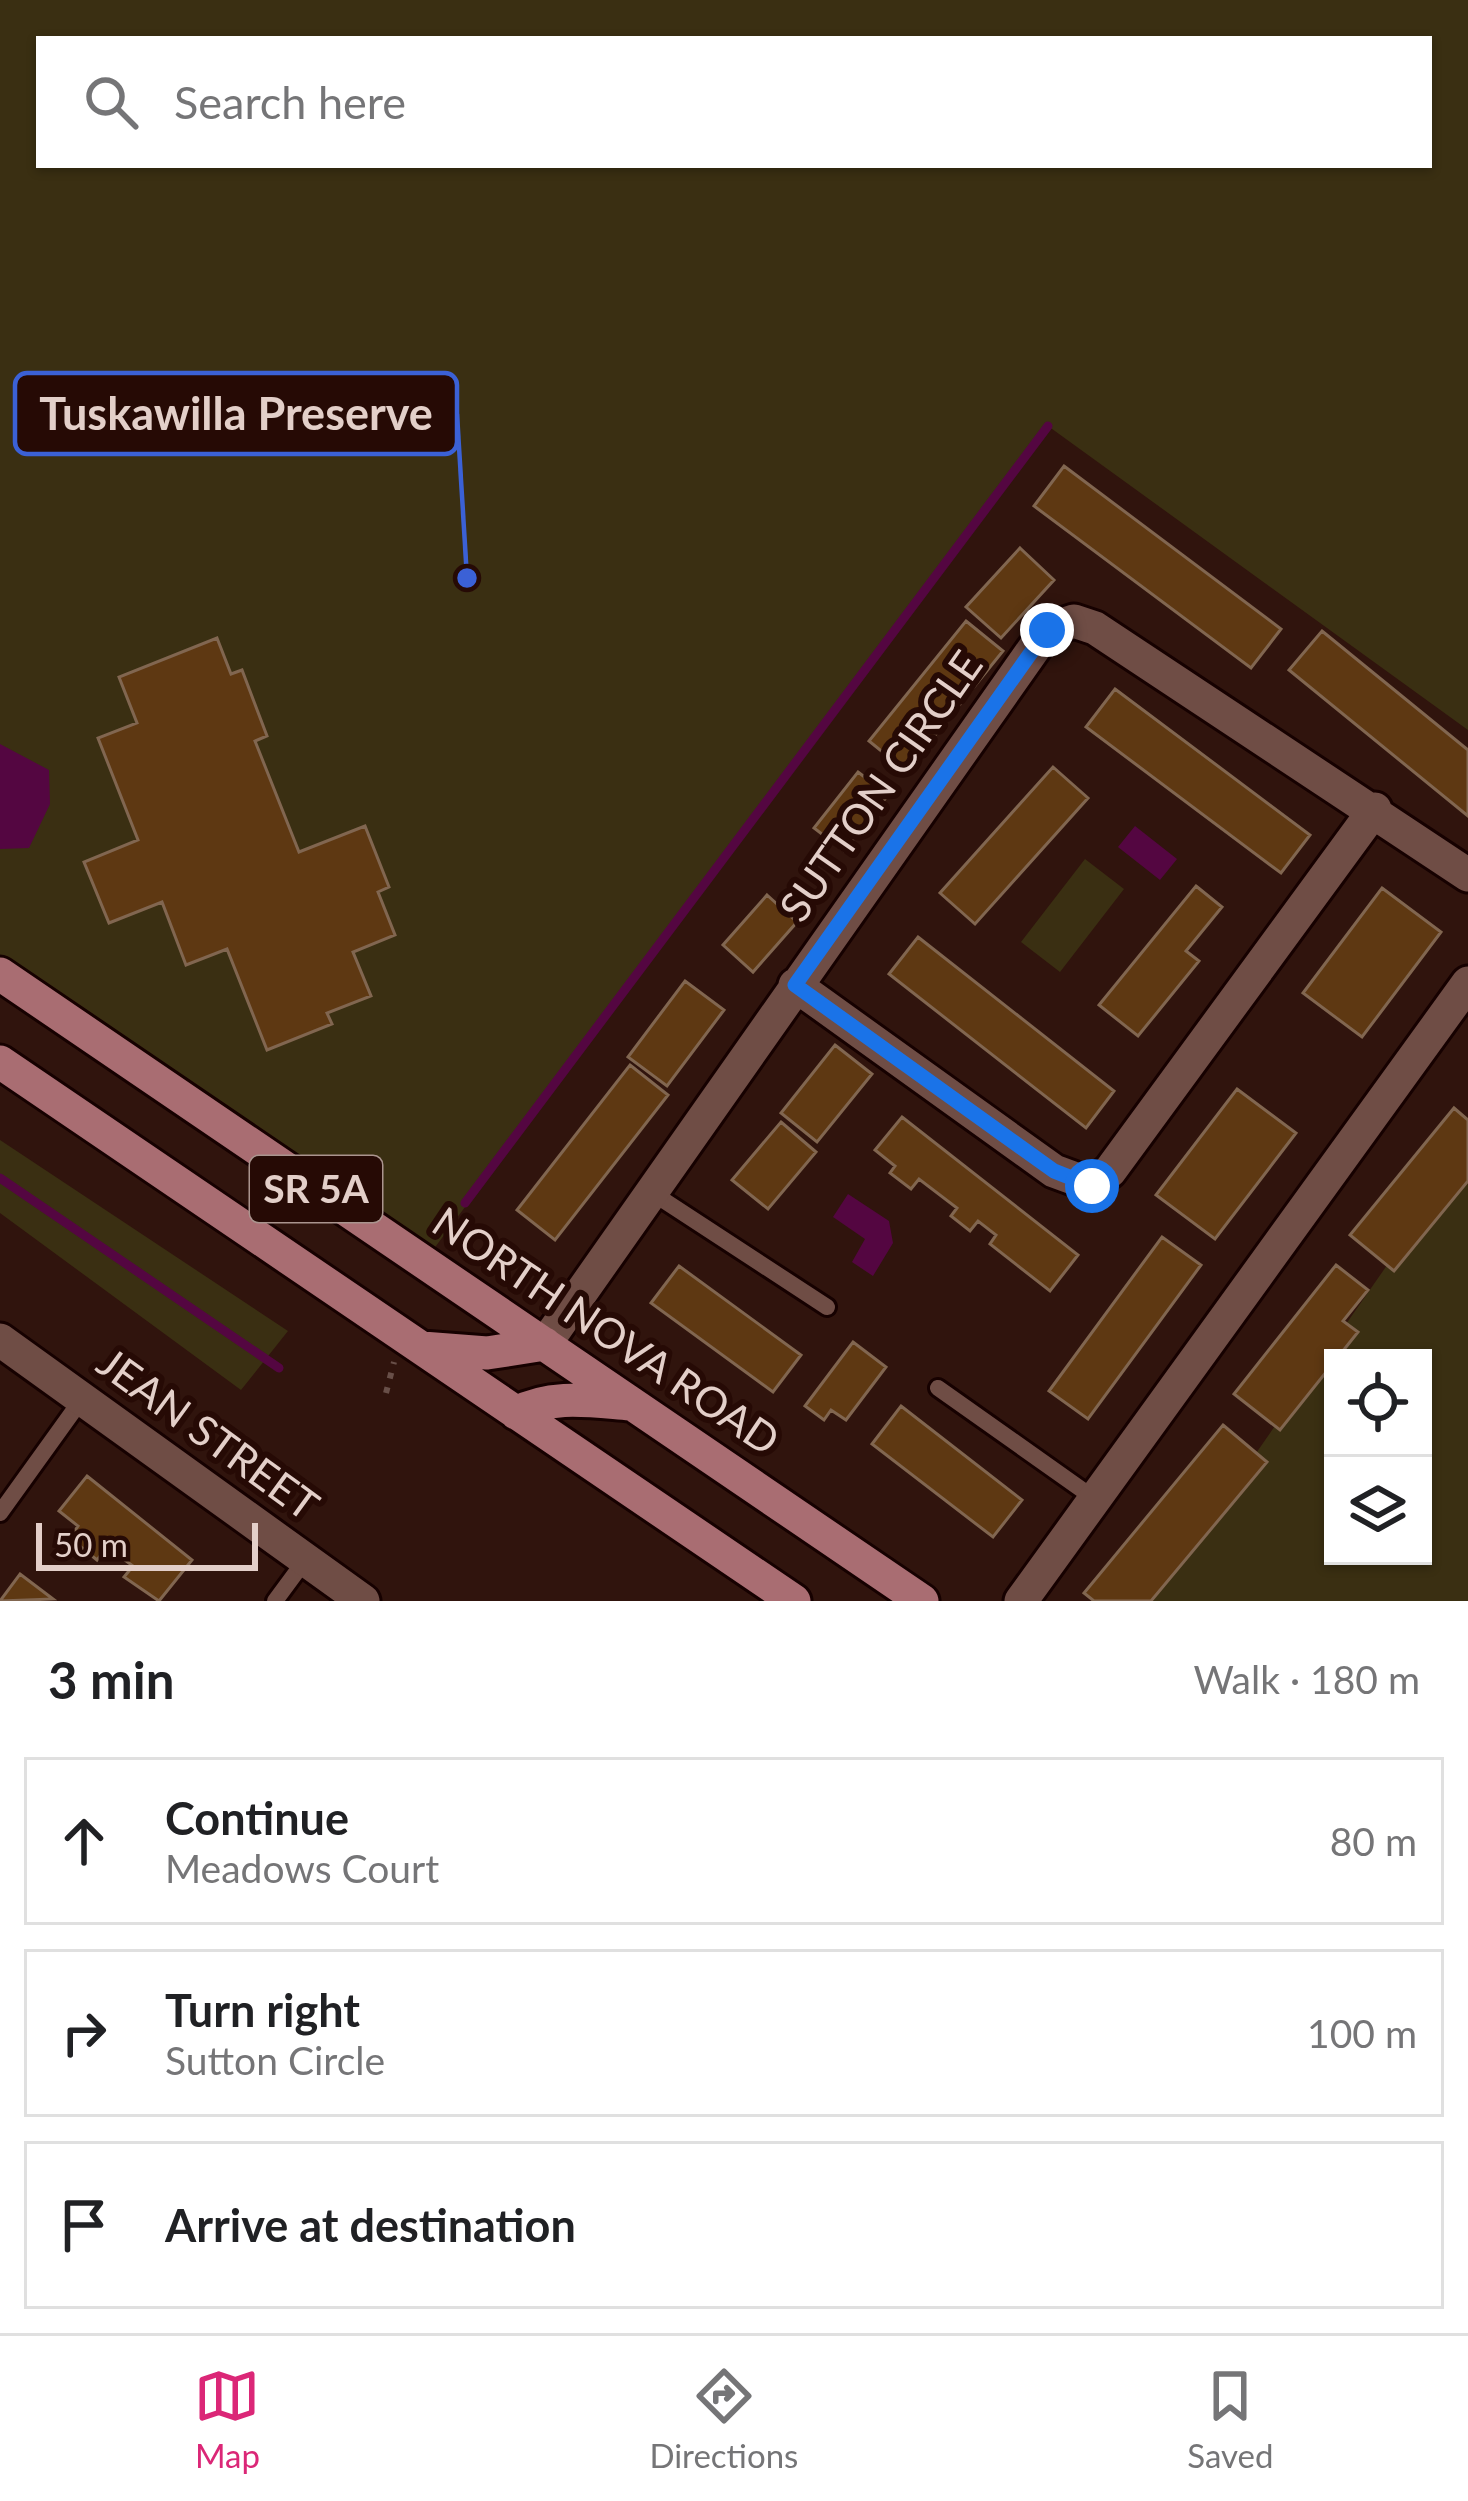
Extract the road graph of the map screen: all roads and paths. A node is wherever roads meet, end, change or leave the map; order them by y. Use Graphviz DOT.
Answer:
graph roads {
  1 [pos="1375,809"];
  2 [pos="1468,875"];
  3 [pos="0,974"];
  4 [pos="1468,983"];
  5 [pos="795,985"];
  6 [pos="0,1062"];
  7 [pos="651,1192"];
  8 [pos="827,1306"];
  9 [pos="0,1340"];
  10 [pos="545,1344"];
  11 [pos="420,1348"];
  12 [pos="938,1388"];
  13 [pos="82,1400"];
  14 [pos="632,1404"];
  15 [pos="516,1413"];
  16 [pos="1095,1498"];
  17 [pos="0,1513"];
  18 [pos="306,1559"];
  19 [pos="275,1601"];
  20 [pos="364,1601"];
  21 [pos="794,1601"];
  22 [pos="922,1601"];
  23 [pos="1021,1601"];
  1 -- 2 [label="street, SUTTON CIRCLE"];
  1 -- 5 [label="street, SUTTON CIRCLE"];
  1 -- 5 [label="street"];
  3 -- 10 [label="main road, NORTH NOVA ROAD / SR 5A"];
  4 -- 16 [label="street"];
  5 -- 7 [label="street, SUTTON CIRCLE"];
  6 -- 11 [label="main road, SR 5A"];
  7 -- 8 [label="lane"];
  7 -- 10 [label="street, SUTTON CIRCLE"];
  9 -- 13 [label="street, JEAN STREET"];
  10 -- 11 [label="main road"];
  10 -- 14 [label="main road, NORTH NOVA ROAD / SR 5A"];
  11 -- 15 [label="main road, SR 5A"];
  12 -- 16 [label="lane"];
  13 -- 17 [label="lane"];
  13 -- 18 [label="street, JEAN STREET"];
  14 -- 15 [label="main road"];
  14 -- 22 [label="main road, NORTH NOVA ROAD / SR 5A"];
  15 -- 21 [label="main road, SR 5A"];
  16 -- 23 [label="street"];
  18 -- 19 [label="lane"];
  18 -- 20 [label="street, JEAN STREET"];
}
